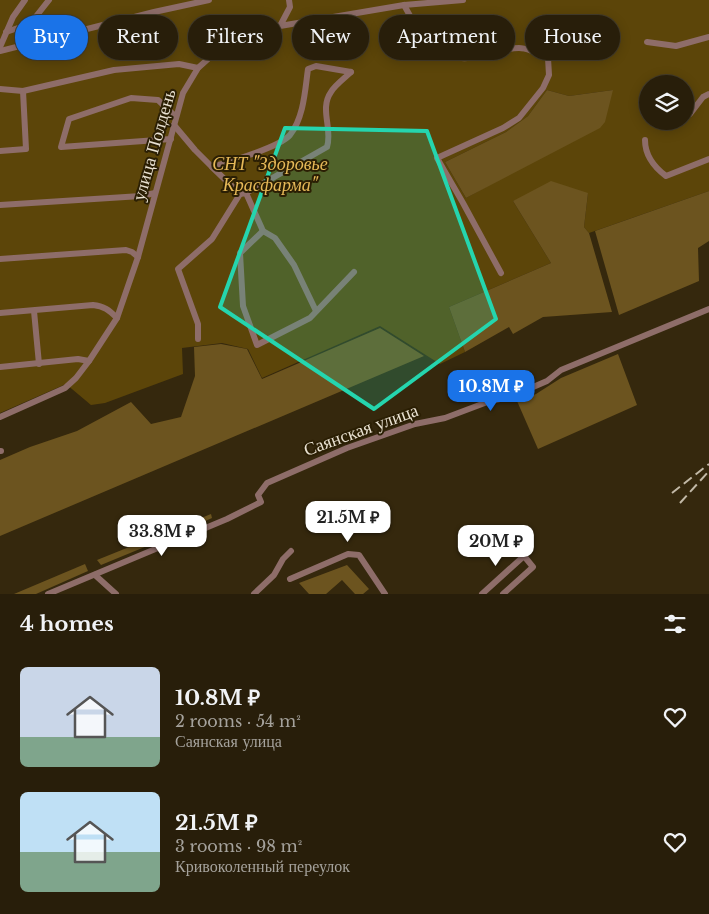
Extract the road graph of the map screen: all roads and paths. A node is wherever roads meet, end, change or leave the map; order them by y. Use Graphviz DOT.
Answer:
graph roads {
  1 [pos="24,0"];
  2 [pos="49,0"];
  3 [pos="210,0"];
  4 [pos="289,0"];
  5 [pos="463,0"];
  6 [pos="404,6"];
  7 [pos="282,22"];
  8 [pos="282,26"];
  9 [pos="6,32"];
  10 [pos="709,37"];
  11 [pos="647,42"];
  12 [pos="0,49"];
  13 [pos="208,60"];
  14 [pos="198,68"];
  15 [pos="0,89"];
  16 [pos="23,91"];
  17 [pos="709,94"];
  18 [pos="694,108"];
  19 [pos="176,117"];
  20 [pos="174,125"];
  21 [pos="171,139"];
  22 [pos="645,140"];
  23 [pos="0,151"];
  24 [pos="709,160"];
  25 [pos="212,167"];
  26 [pos="155,193"];
  27 [pos="243,193"];
  28 [pos="0,205"];
  29 [pos="263,231"];
  30 [pos="138,257"];
  31 [pos="0,259"];
  32 [pos="354,272"];
  33 [pos="501,273"];
  34 [pos="709,309"];
  35 [pos="34,311"];
  36 [pos="316,311"];
  37 [pos="0,313"];
  38 [pos="116,318"];
  39 [pos="198,339"];
  40 [pos="90,361"];
  41 [pos="39,364"];
  42 [pos="0,367"];
  43 [pos="0,417"];
  44 [pos="291,551"];
  45 [pos="96,575"];
  46 [pos="290,579"];
  47 [pos="48,594"];
  48 [pos="116,594"];
  49 [pos="254,594"];
  50 [pos="386,594"];
  51 [pos="482,594"];
  52 [pos="503,594"];
  1 -- 9 [label="street"];
  2 -- 9 [label="street"];
  3 -- 12 [label="street"];
  4 -- 7 [label="street"];
  5 -- 6 [label="street, улица Полдень"];
  6 -- 8 [label="street, улица Полдень"];
  6 -- 33 [label="street"];
  9 -- 12 [label="street"];
  10 -- 11 [label="street"];
  13 -- 14 [label="street, улица Полдень"];
  14 -- 16 [label="street"];
  14 -- 19 [label="street, улица Полдень"];
  15 -- 16 [label="street"];
  16 -- 23 [label="street"];
  17 -- 18 [label="street"];
  19 -- 20 [label="street, улица Полдень"];
  19 -- 21 [label="street"];
  20 -- 21 [label="street, улица Полдень"];
  20 -- 25 [label="street"];
  21 -- 26 [label="street, улица Полдень"];
  22 -- 24 [label="street"];
  25 -- 27 [label="street"];
  25 -- 27 [label="street"];
  26 -- 28 [label="street"];
  26 -- 30 [label="street, улица Полдень"];
  27 -- 29 [label="street"];
  27 -- 39 [label="street"];
  29 -- 36 [label="street"];
  29 -- 36 [label="street"];
  30 -- 31 [label="street"];
  30 -- 38 [label="street, улица Полдень"];
  32 -- 36 [label="street"];
  34 -- 45 [label="street, Саянская улица"];
  35 -- 37 [label="street"];
  35 -- 38 [label="street"];
  35 -- 41 [label="street"];
  38 -- 40 [label="street, улица Полдень"];
  40 -- 41 [label="street"];
  40 -- 43 [label="street, улица Полдень"];
  41 -- 42 [label="street"];
  44 -- 49 [label="street"];
  45 -- 47 [label="street"];
  45 -- 48 [label="street"];
  46 -- 50 [label="street"];
  51 -- 52 [label="street"];
}
